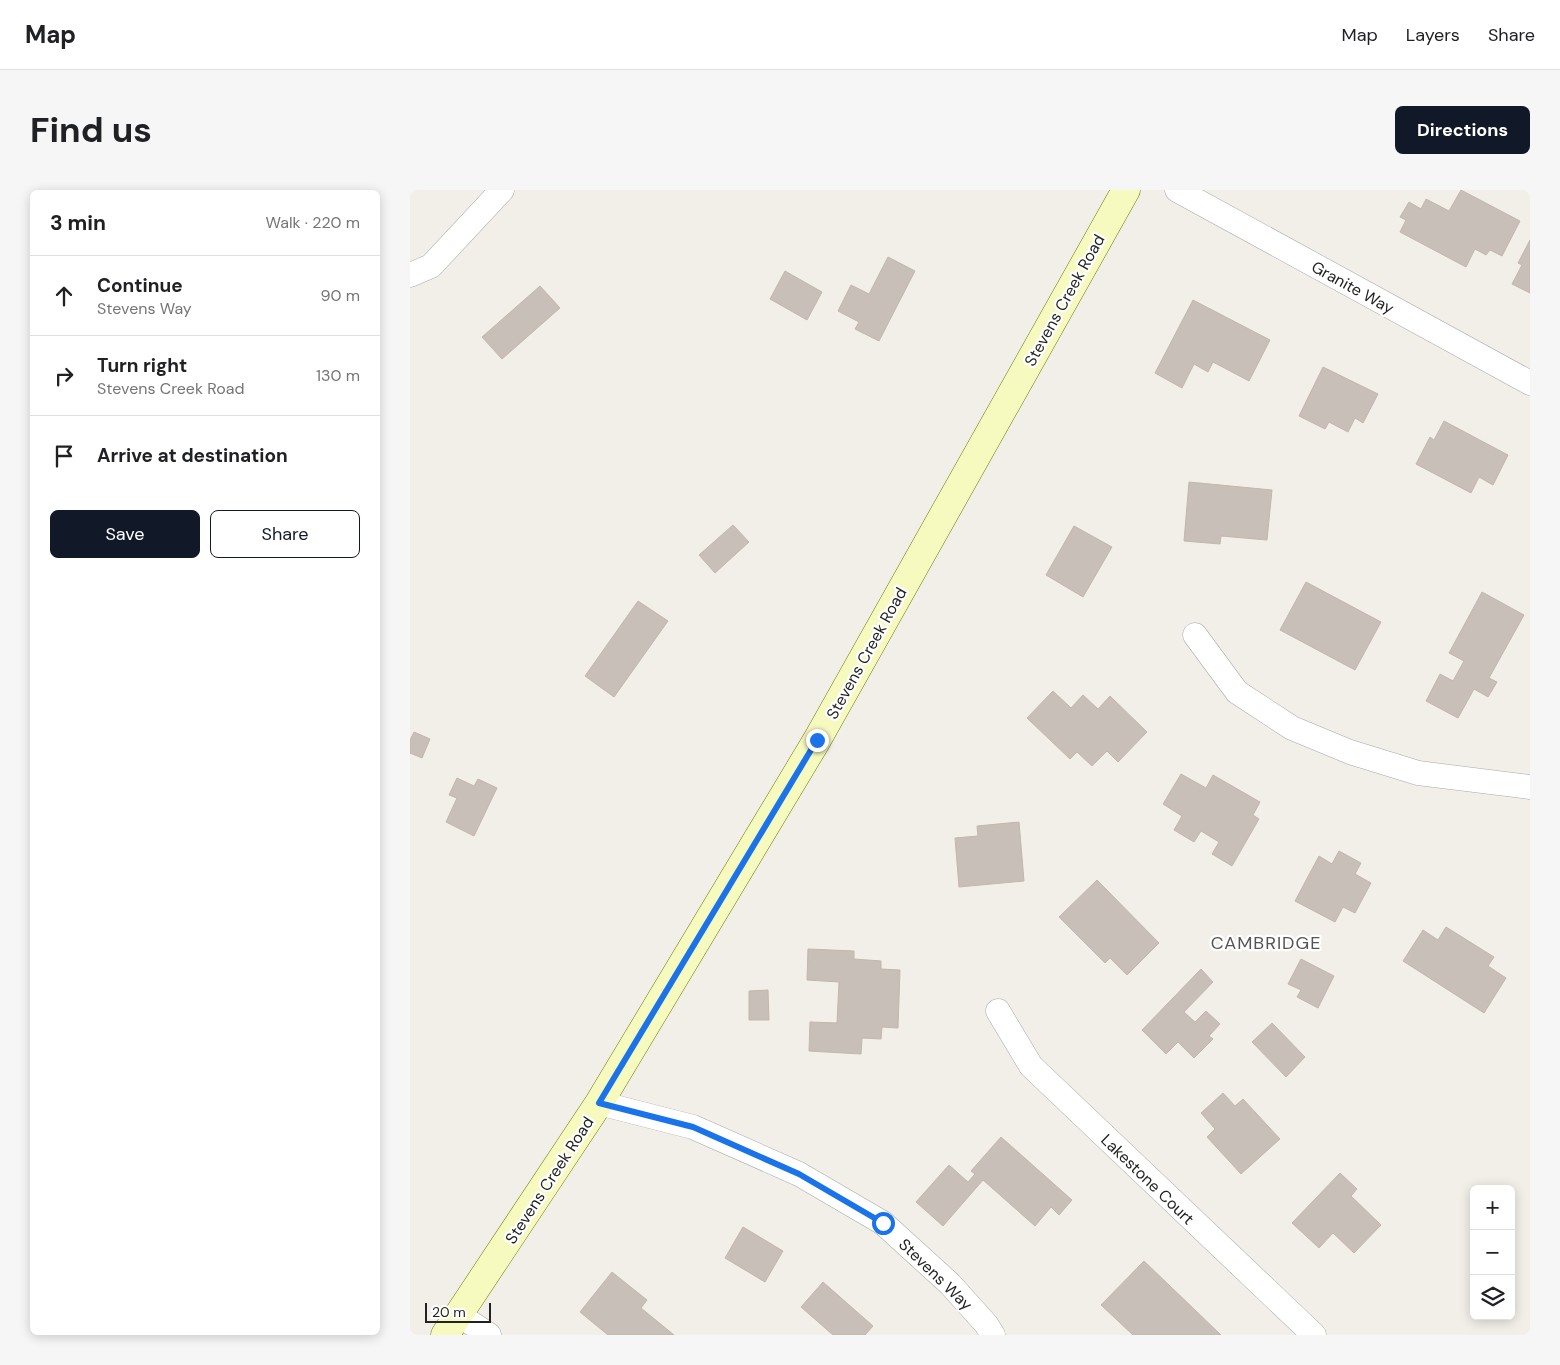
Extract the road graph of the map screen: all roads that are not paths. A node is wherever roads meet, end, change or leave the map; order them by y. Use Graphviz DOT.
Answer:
graph roads {
  1 [pos="502,190"];
  2 [pos="1126,190"];
  3 [pos="1177,190"];
  4 [pos="410,275"];
  5 [pos="1530,383"];
  6 [pos="1195,635"];
  7 [pos="1530,788"];
  8 [pos="998,1011"];
  9 [pos="599,1103"];
  10 [pos="452,1325"];
  11 [pos="490,1335"];
  12 [pos="993,1335"];
  13 [pos="1314,1335"];
  1 -- 4 [label="street"];
  2 -- 9 [label="street, Stevens Creek Road"];
  3 -- 5 [label="street, Granite Way"];
  6 -- 7 [label="street"];
  8 -- 13 [label="street, Lakestone Court"];
  9 -- 10 [label="street, Stevens Creek Road"];
  9 -- 12 [label="street, Stevens Way"];
  10 -- 11 [label="street"];
}
